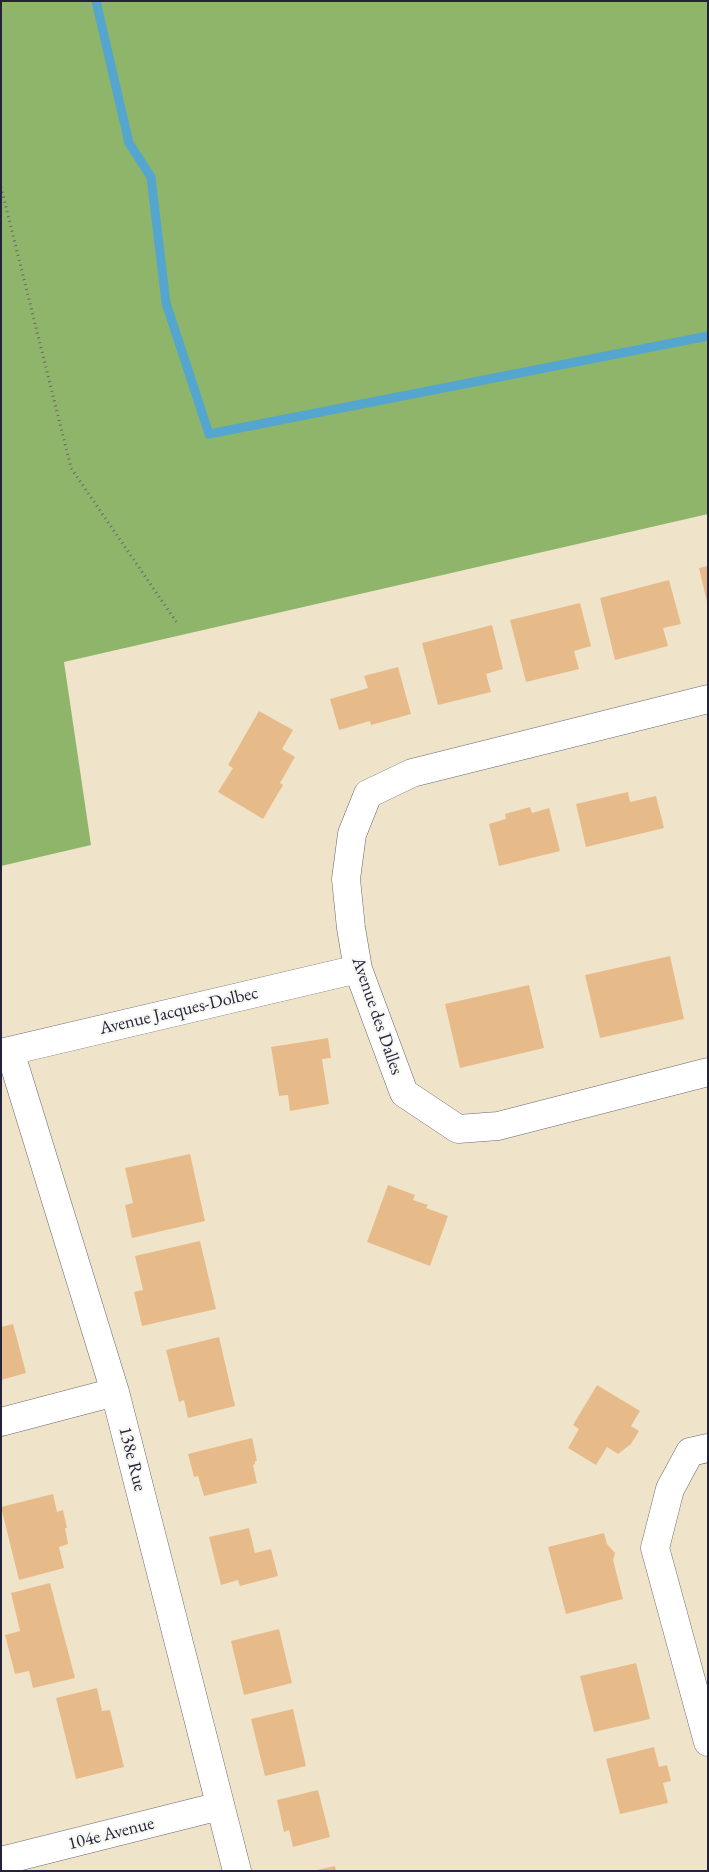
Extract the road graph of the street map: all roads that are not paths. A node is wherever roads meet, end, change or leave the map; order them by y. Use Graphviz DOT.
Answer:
graph roads {
  1 [pos="708,699"];
  2 [pos="358,968"];
  3 [pos="5,1052"];
  4 [pos="708,1072"];
  5 [pos="115,1392"];
  6 [pos="1,1422"];
  7 [pos="708,1448"];
  8 [pos="708,1742"];
  9 [pos="220,1806"];
  10 [pos="1,1861"];
  11 [pos="237,1871"];
  1 -- 2 [label="street, Avenue des Dalles"];
  2 -- 3 [label="street, Avenue Jacques-Dolbec"];
  2 -- 4 [label="street, Avenue des Dalles"];
  3 -- 5 [label="street, 138e Rue"];
  5 -- 6 [label="street"];
  5 -- 9 [label="street, 138e Rue"];
  7 -- 8 [label="street"];
  9 -- 10 [label="street, 104e Avenue"];
  9 -- 11 [label="street, 138e Rue"];
}
